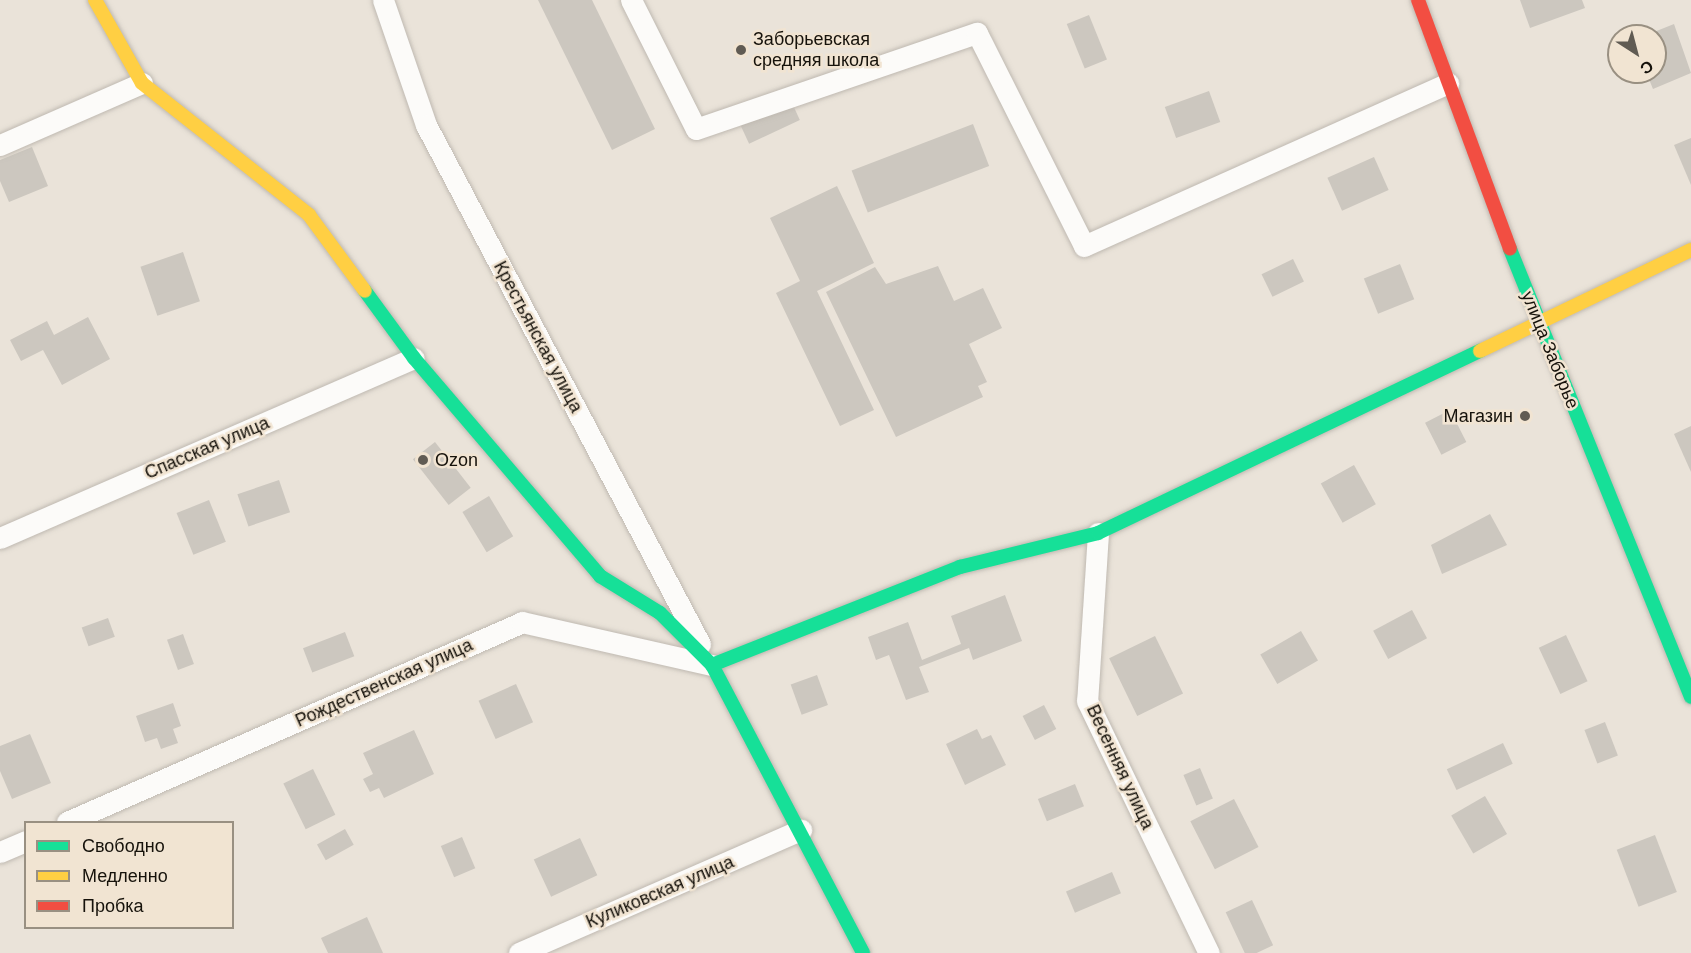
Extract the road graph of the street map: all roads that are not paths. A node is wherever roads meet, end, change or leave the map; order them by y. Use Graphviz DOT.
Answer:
graph roads {
  1 [pos="95,0"];
  2 [pos="383,0"];
  3 [pos="631,0"];
  4 [pos="1418,0"];
  5 [pos="142,83"];
  6 [pos="1448,83"];
  7 [pos="0,145"];
  8 [pos="1691,250"];
  9 [pos="1538,324"];
  10 [pos="414,358"];
  11 [pos="1098,533"];
  12 [pos="0,538"];
  13 [pos="712,665"];
  14 [pos="1691,697"];
  15 [pos="69,821"];
  16 [pos="801,830"];
  17 [pos="24,842"];
  18 [pos="0,852"];
  19 [pos="519,953"];
  20 [pos="863,953"];
  21 [pos="1209,953"];
  1 -- 5 [label="street"];
  2 -- 13 [label="street, Крестьянская улица"];
  3 -- 6 [label="street"];
  4 -- 6 [label="street, улица Заборье"];
  5 -- 7 [label="street"];
  5 -- 10 [label="street"];
  6 -- 9 [label="street, улица Заборье"];
  8 -- 9 [label="street"];
  9 -- 11 [label="street"];
  9 -- 14 [label="street, улица Заборье"];
  10 -- 12 [label="street, Спасская улица"];
  10 -- 13 [label="street"];
  11 -- 13 [label="street"];
  11 -- 21 [label="street, Весенняя улица"];
  13 -- 15 [label="street, Рождественская улица"];
  13 -- 16 [label="street"];
  16 -- 19 [label="street, Куликовская улица"];
  16 -- 20 [label="street"];
  17 -- 18 [label="street"];
}
